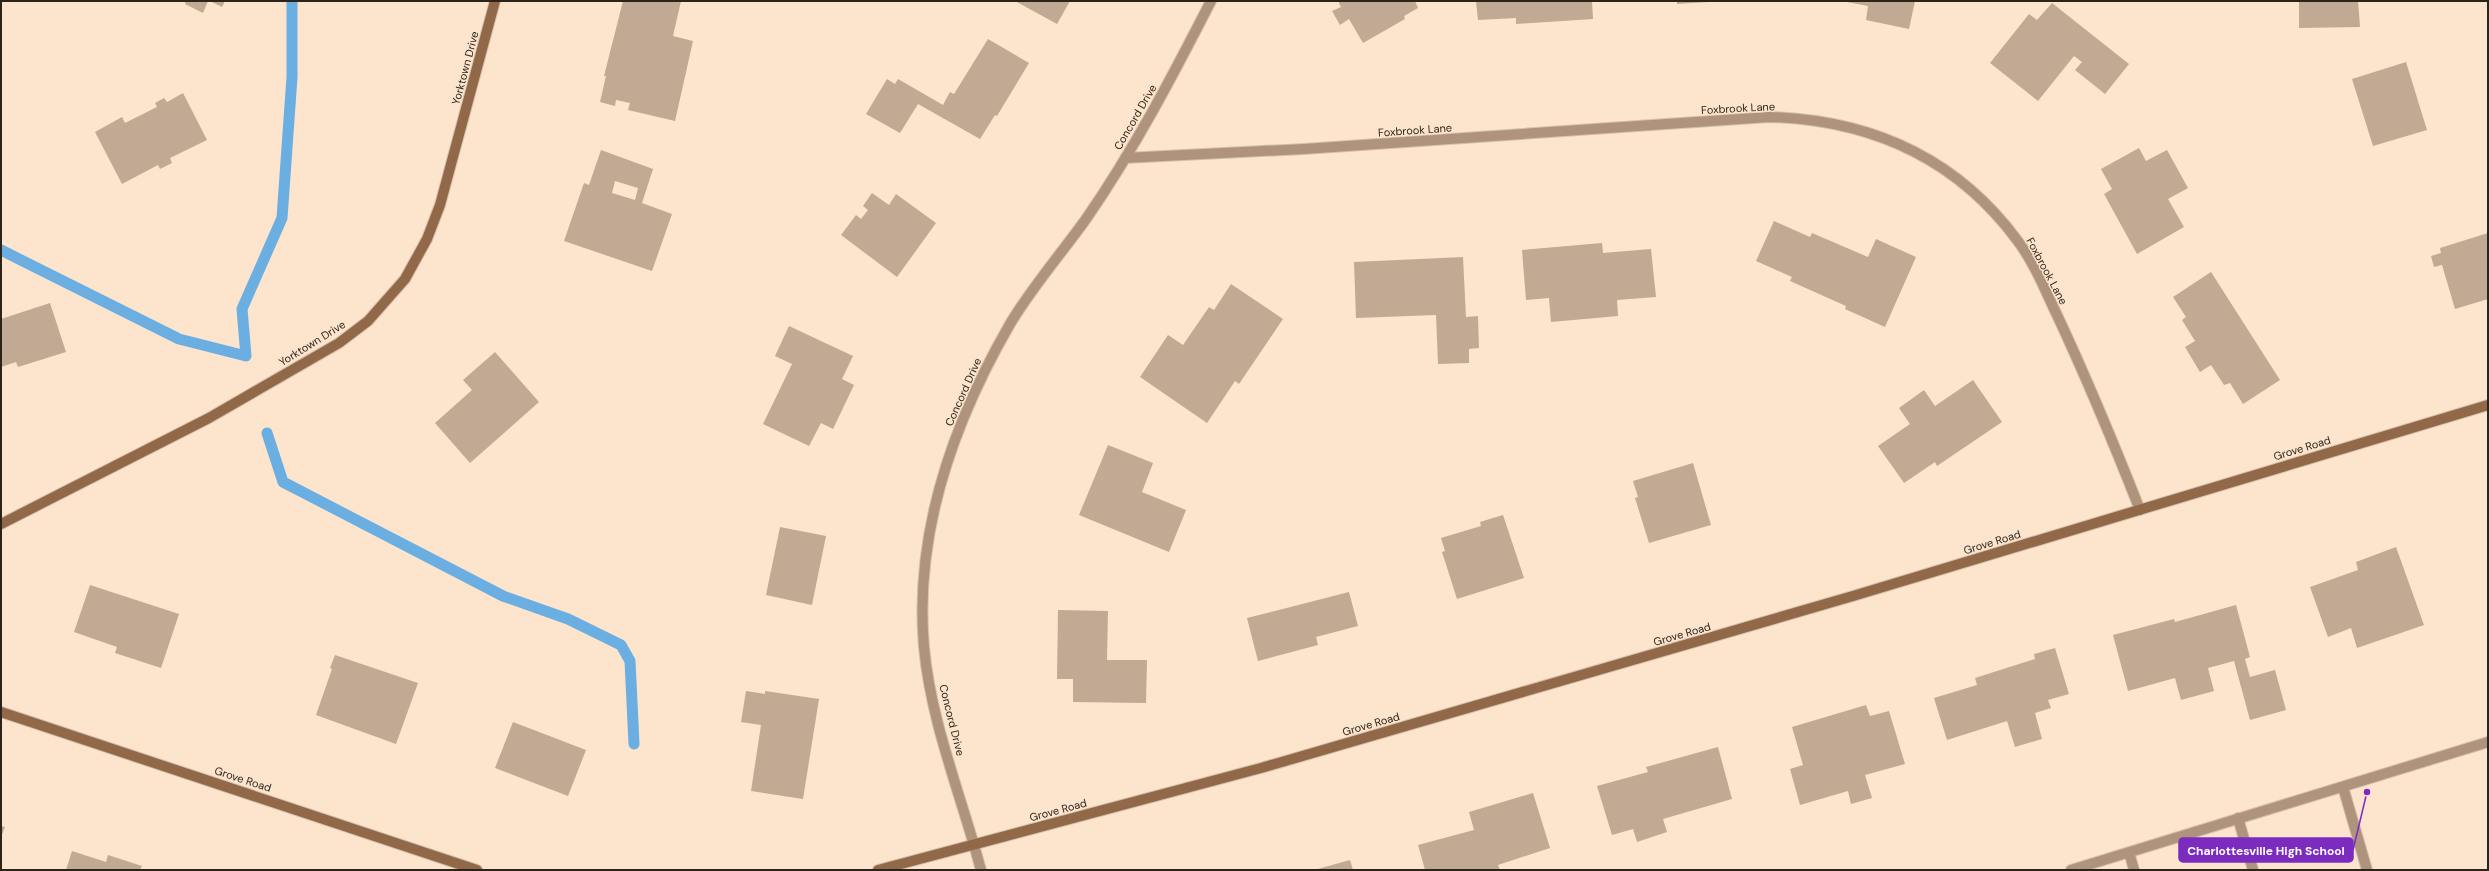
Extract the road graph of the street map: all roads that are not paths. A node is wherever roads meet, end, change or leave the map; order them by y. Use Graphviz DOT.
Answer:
graph roads {
  1 [pos="495,1"];
  2 [pos="1211,1"];
  3 [pos="1125,158"];
  4 [pos="2488,405"];
  5 [pos="2140,510"];
  6 [pos="1,524"];
  7 [pos="1,712"];
  8 [pos="2488,742"];
  9 [pos="2343,786"];
  10 [pos="2238,818"];
  11 [pos="974,845"];
  12 [pos="2129,852"];
  13 [pos="477,870"];
  14 [pos="878,870"];
  15 [pos="981,870"];
  16 [pos="2071,870"];
  17 [pos="2134,870"];
  18 [pos="2253,870"];
  19 [pos="2367,870"];
  1 -- 6 [label="street, Yorktown Drive"];
  2 -- 3 [label="street, Concord Drive"];
  3 -- 5 [label="street, Foxbrook Lane"];
  3 -- 11 [label="street, Concord Drive"];
  4 -- 5 [label="street, Grove Road"];
  5 -- 11 [label="street, Grove Road"];
  7 -- 13 [label="street, Grove Road"];
  8 -- 9 [label="street"];
  9 -- 10 [label="street"];
  9 -- 19 [label="street"];
  10 -- 12 [label="street"];
  10 -- 18 [label="street"];
  11 -- 14 [label="street, Grove Road"];
  11 -- 15 [label="street, Concord Drive"];
  12 -- 16 [label="street"];
  12 -- 17 [label="street"];
}
